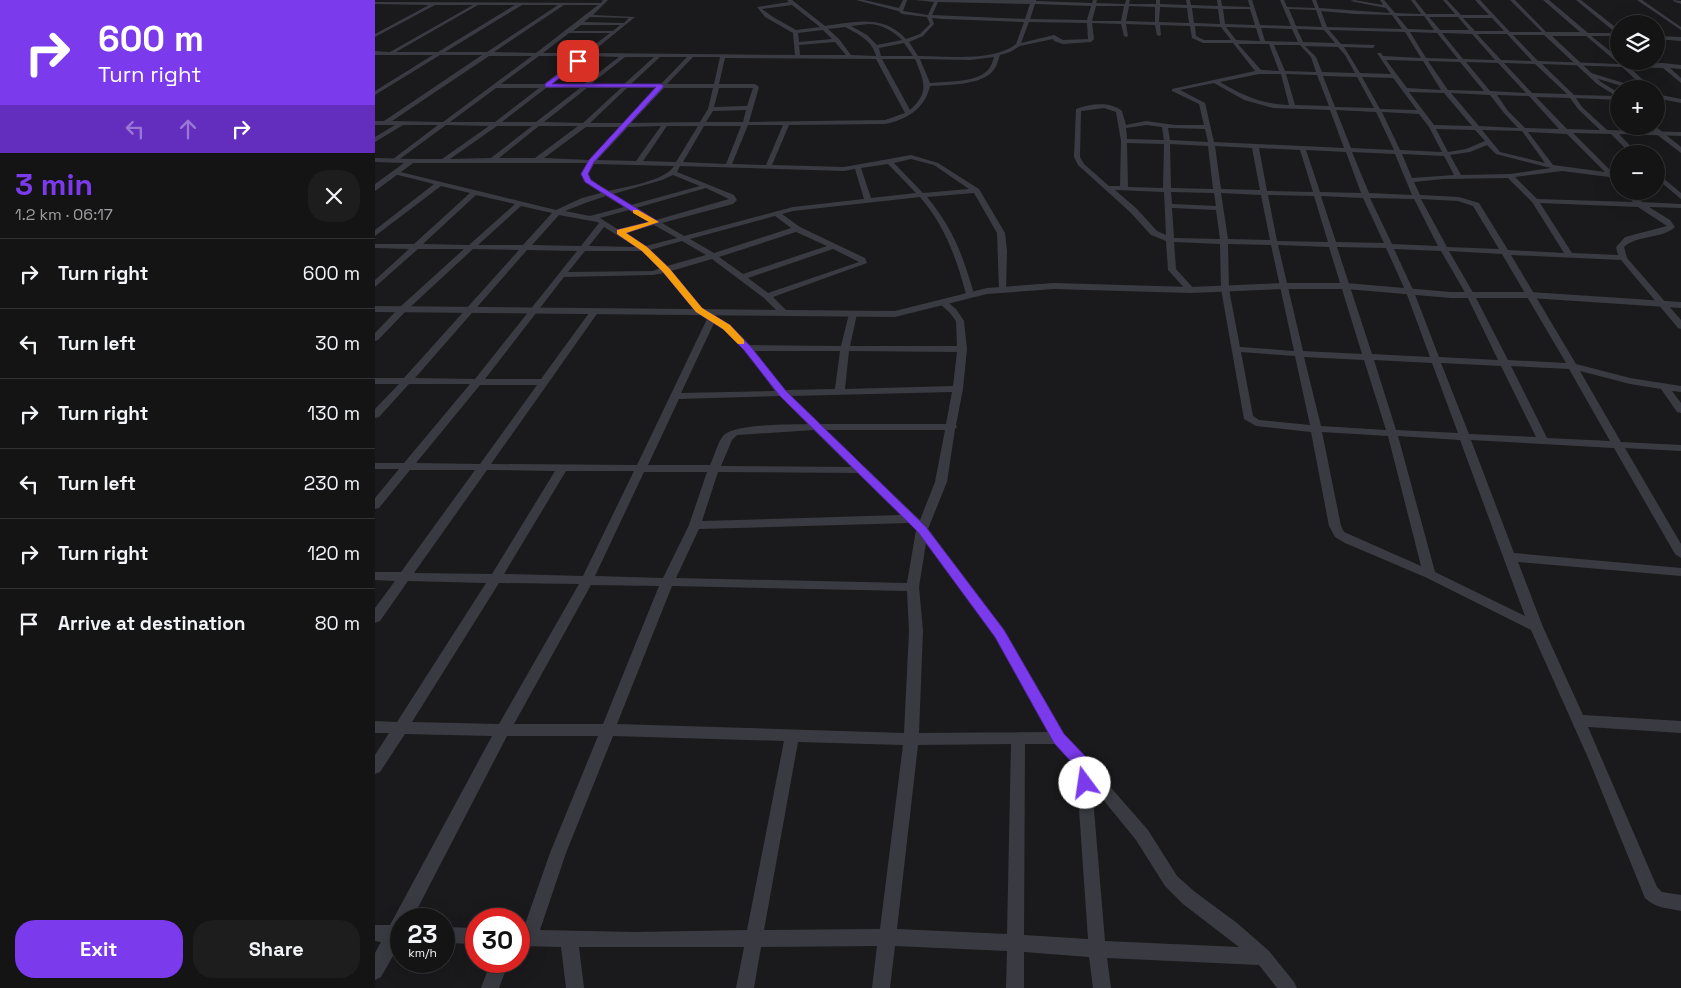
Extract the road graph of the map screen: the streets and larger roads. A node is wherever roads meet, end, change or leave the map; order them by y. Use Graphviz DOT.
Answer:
graph roads {
  1 [pos="441,0"];
  2 [pos="483,0"];
  3 [pos="858,0"];
  4 [pos="905,0"];
  5 [pos="917,0"];
  6 [pos="937,0"];
  7 [pos="1219,0"];
  8 [pos="1250,0"];
  9 [pos="1282,0"];
  10 [pos="1314,0"];
  11 [pos="1352,0"];
  12 [pos="1383,0"];
  13 [pos="1413,0"];
  14 [pos="1445,0"];
  15 [pos="1477,0"];
  16 [pos="1512,0"];
  17 [pos="1546,0"];
  18 [pos="1578,0"];
  19 [pos="1639,0"];
  20 [pos="1675,0"];
  21 [pos="972,1"];
  22 [pos="1003,1"];
  23 [pos="1033,1"];
  24 [pos="523,2"];
  25 [pos="566,2"];
  26 [pos="603,2"];
  27 [pos="791,2"];
  28 [pos="1065,2"];
  29 [pos="1095,2"];
  30 [pos="1127,2"];
  31 [pos="375,3"];
  32 [pos="393,3"];
  33 [pos="435,3"];
  34 [pos="1158,3"];
  35 [pos="1188,3"];
  36 [pos="1681,3"];
  37 [pos="477,4"];
  38 [pos="968,7"];
  39 [pos="1220,7"];
  40 [pos="1389,7"];
  41 [pos="384,8"];
  42 [pos="1253,8"];
  43 [pos="1285,8"];
  44 [pos="1318,9"];
  45 [pos="901,10"];
  46 [pos="965,13"];
  47 [pos="1355,13"];
  48 [pos="1394,14"];
  49 [pos="589,16"];
  50 [pos="1425,16"];
  51 [pos="1459,16"];
  52 [pos="929,17"];
  53 [pos="1493,17"];
  54 [pos="962,19"];
  55 [pos="994,20"];
  56 [pos="1027,21"];
  57 [pos="1089,22"];
  58 [pos="1123,23"];
  59 [pos="577,24"];
  60 [pos="625,24"];
  61 [pos="846,24"];
  62 [pos="1157,24"];
  63 [pos="1191,25"];
  64 [pos="1223,26"];
  65 [pos="1259,26"];
  66 [pos="1294,27"];
  67 [pos="1610,27"];
  68 [pos="823,28"];
  69 [pos="1325,28"];
  70 [pos="1360,29"];
  71 [pos="1681,29"];
  72 [pos="1056,30"];
  73 [pos="1406,30"];
  74 [pos="1439,31"];
  75 [pos="565,32"];
  76 [pos="614,32"];
  77 [pos="795,32"];
  78 [pos="1473,32"];
  79 [pos="1508,33"];
  80 [pos="1159,34"];
  81 [pos="1546,34"];
  82 [pos="1586,34"];
  83 [pos="1610,34"];
  84 [pos="1364,35"];
  85 [pos="375,36"];
  86 [pos="1126,36"];
  87 [pos="1665,38"];
  88 [pos="1681,39"];
  89 [pos="837,40"];
  90 [pos="906,40"];
  91 [pos="1234,43"];
  92 [pos="797,44"];
  93 [pos="1263,44"];
  94 [pos="1271,44"];
  95 [pos="1019,45"];
  96 [pos="1302,45"];
  97 [pos="1340,46"];
  98 [pos="876,47"];
  99 [pos="390,53"];
  100 [pos="438,53"];
  101 [pos="1610,53"];
  102 [pos="376,54"];
  103 [pos="488,54"];
  104 [pos="535,54"];
  105 [pos="587,54"];
  106 [pos="997,54"];
  107 [pos="624,55"];
  108 [pos="659,55"];
  109 [pos="692,55"];
  110 [pos="723,55"];
  111 [pos="798,56"];
  112 [pos="849,56"];
  113 [pos="877,57"];
  114 [pos="918,58"];
  115 [pos="1382,58"];
  116 [pos="1425,59"];
  117 [pos="1462,60"];
  118 [pos="1499,62"];
  119 [pos="1537,63"];
  120 [pos="1610,63"];
  121 [pos="1579,64"];
  122 [pos="1665,66"];
  123 [pos="1681,67"];
  124 [pos="1630,70"];
  125 [pos="1259,72"];
  126 [pos="1283,74"];
  127 [pos="1319,75"];
  128 [pos="1591,75"];
  129 [pos="1358,76"];
  130 [pos="1396,76"];
  131 [pos="1640,80"];
  132 [pos="1214,81"];
  133 [pos="1610,81"];
  134 [pos="1681,81"];
  135 [pos="547,85"];
  136 [pos="587,85"];
  137 [pos="627,85"];
  138 [pos="494,86"];
  139 [pos="661,86"];
  140 [pos="716,86"];
  141 [pos="928,86"];
  142 [pos="1407,90"];
  143 [pos="1610,90"];
  144 [pos="1447,92"];
  145 [pos="375,93"];
  146 [pos="1490,93"];
  147 [pos="1530,95"];
  148 [pos="1572,96"];
  149 [pos="1610,97"];
  150 [pos="1665,97"];
  151 [pos="1681,101"];
  152 [pos="1293,107"];
  153 [pos="751,108"];
  154 [pos="711,109"];
  155 [pos="1333,109"];
  156 [pos="1378,110"];
  157 [pos="908,112"];
  158 [pos="1420,112"];
  159 [pos="375,123"];
  160 [pos="385,123"];
  161 [pos="402,123"];
  162 [pos="787,123"];
  163 [pos="445,124"];
  164 [pos="496,124"];
  165 [pos="538,124"];
  166 [pos="704,124"];
  167 [pos="745,124"];
  168 [pos="584,125"];
  169 [pos="626,125"];
  170 [pos="665,125"];
  171 [pos="1165,126"];
  172 [pos="1123,127"];
  173 [pos="1208,127"];
  174 [pos="1432,127"];
  175 [pos="1479,129"];
  176 [pos="1523,130"];
  177 [pos="1567,132"];
  178 [pos="1610,133"];
  179 [pos="1665,133"];
  180 [pos="1681,134"];
  181 [pos="1612,135"];
  182 [pos="1661,135"];
  183 [pos="375,140"];
  184 [pos="1124,141"];
  185 [pos="1167,142"];
  186 [pos="1488,142"];
  187 [pos="1211,143"];
  188 [pos="1255,145"];
  189 [pos="1624,145"];
  190 [pos="1302,147"];
  191 [pos="1349,149"];
  192 [pos="1396,151"];
  193 [pos="1681,151"];
  194 [pos="1447,154"];
  195 [pos="375,160"];
  196 [pos="395,160"];
  197 [pos="412,160"];
  198 [pos="443,160"];
  199 [pos="492,160"];
  200 [pos="537,160"];
  201 [pos="591,162"];
  202 [pos="639,162"];
  203 [pos="889,162"];
  204 [pos="678,164"];
  205 [pos="1550,165"];
  206 [pos="728,166"];
  207 [pos="768,167"];
  208 [pos="858,168"];
  209 [pos="1563,169"];
  210 [pos="1610,172"];
  211 [pos="396,173"];
  212 [pos="673,173"];
  213 [pos="1610,175"];
  214 [pos="1458,176"];
  215 [pos="1510,176"];
  216 [pos="1409,180"];
  217 [pos="439,184"];
  218 [pos="1665,184"];
  219 [pos="707,186"];
  220 [pos="375,188"];
  221 [pos="1106,188"];
  222 [pos="1123,188"];
  223 [pos="1167,189"];
  224 [pos="1216,190"];
  225 [pos="476,191"];
  226 [pos="976,191"];
  227 [pos="1265,192"];
  228 [pos="607,194"];
  229 [pos="1317,194"];
  230 [pos="920,195"];
  231 [pos="1366,196"];
  232 [pos="1416,197"];
  233 [pos="1681,197"];
  234 [pos="868,200"];
  235 [pos="1635,200"];
  236 [pos="1535,201"];
  237 [pos="521,202"];
  238 [pos="1639,204"];
  239 [pos="1168,206"];
  240 [pos="1681,206"];
  241 [pos="629,208"];
  242 [pos="1219,208"];
  243 [pos="557,212"];
  244 [pos="776,213"];
  245 [pos="591,218"];
  246 [pos="604,222"];
  247 [pos="655,222"];
  248 [pos="797,230"];
  249 [pos="619,232"];
  250 [pos="375,234"];
  251 [pos="682,239"];
  252 [pos="1170,240"];
  253 [pos="1224,242"];
  254 [pos="1274,243"];
  255 [pos="1334,245"];
  256 [pos="375,246"];
  257 [pos="416,246"];
  258 [pos="835,246"];
  259 [pos="1390,246"];
  260 [pos="470,247"];
  261 [pos="525,248"];
  262 [pos="583,249"];
  263 [pos="645,249"];
  264 [pos="1443,249"];
  265 [pos="1506,252"];
  266 [pos="713,256"];
  267 [pos="1570,256"];
  268 [pos="1623,258"];
  269 [pos="666,270"];
  270 [pos="563,275"];
  271 [pos="742,276"];
  272 [pos="375,284"];
  273 [pos="1285,286"];
  274 [pos="1346,286"];
  275 [pos="1003,289"];
  276 [pos="1225,289"];
  277 [pos="1191,290"];
  278 [pos="1410,292"];
  279 [pos="970,294"];
  280 [pos="1530,295"];
  281 [pos="767,296"];
  282 [pos="1471,296"];
  283 [pos="942,302"];
  284 [pos="1662,304"];
  285 [pos="1681,305"];
  286 [pos="375,309"];
  287 [pos="403,309"];
  288 [pos="470,310"];
  289 [pos="532,310"];
  290 [pos="595,310"];
  291 [pos="699,310"];
  292 [pos="784,313"];
  293 [pos="853,314"];
  294 [pos="712,318"];
  295 [pos="1681,326"];
  296 [pos="375,338"];
  297 [pos="747,348"];
  298 [pos="845,348"];
  299 [pos="962,349"];
  300 [pos="1236,349"];
  301 [pos="1300,354"];
  302 [pos="1367,358"];
  303 [pos="1436,360"];
  304 [pos="1503,363"];
  305 [pos="1571,366"];
  306 [pos="375,381"];
  307 [pos="407,381"];
  308 [pos="477,382"];
  309 [pos="544,382"];
  310 [pos="1664,386"];
  311 [pos="958,389"];
  312 [pos="1681,389"];
  313 [pos="839,390"];
  314 [pos="782,393"];
  315 [pos="675,396"];
  316 [pos="1681,410"];
  317 [pos="375,415"];
  318 [pos="818,427"];
  319 [pos="952,427"];
  320 [pos="1316,429"];
  321 [pos="1392,433"];
  322 [pos="1465,437"];
  323 [pos="1543,440"];
  324 [pos="1615,444"];
  325 [pos="1681,448"];
  326 [pos="375,466"];
  327 [pos="407,466"];
  328 [pos="482,468"];
  329 [pos="562,468"];
  330 [pos="640,468"];
  331 [pos="714,469"];
  332 [pos="859,470"];
  333 [pos="375,506"];
  334 [pos="910,519"];
  335 [pos="695,525"];
  336 [pos="922,529"];
  337 [pos="1681,554"];
  338 [pos="1510,557"];
  339 [pos="1681,572"];
  340 [pos="1429,574"];
  341 [pos="375,576"];
  342 [pos="405,577"];
  343 [pos="495,579"];
  344 [pos="587,581"];
  345 [pos="667,583"];
  346 [pos="913,586"];
  347 [pos="375,618"];
  348 [pos="1536,628"];
  349 [pos="1577,720"];
  350 [pos="375,727"];
  351 [pos="1681,727"];
  352 [pos="400,728"];
  353 [pos="503,730"];
  354 [pos="607,730"];
  355 [pos="792,736"];
  356 [pos="1018,738"];
  357 [pos="1059,738"];
  358 [pos="911,739"];
  359 [pos="1083,764"];
  360 [pos="375,768"];
  361 [pos="1681,903"];
  362 [pos="410,908"];
  363 [pos="530,922"];
  364 [pos="390,929"];
  365 [pos="375,933"];
  366 [pos="530,937"];
  367 [pos="888,937"];
  368 [pos="755,939"];
  369 [pos="569,940"];
  370 [pos="1015,943"];
  371 [pos="390,945"];
  372 [pos="1097,949"];
  373 [pos="1263,957"];
  374 [pos="375,971"];
  375 [pos="496,973"];
  376 [pos="490,988"];
  377 [pos="575,988"];
  378 [pos="745,988"];
  379 [pos="881,988"];
  380 [pos="1015,988"];
  381 [pos="1102,988"];
  382 [pos="1288,988"];
  1 -- 33 [label="street"];
  2 -- 37 [label="street"];
  3 -- 45 [label="street"];
  4 -- 45 [label="street"];
  5 -- 6 [label="street"];
  6 -- 21 [label="street"];
  6 -- 52 [label="street"];
  7 -- 39 [label="street"];
  8 -- 42 [label="street"];
  9 -- 43 [label="street"];
  10 -- 44 [label="street"];
  11 -- 40 [label="street"];
  11 -- 47 [label="street"];
  12 -- 40 [label="street"];
  13 -- 50 [label="street"];
  14 -- 51 [label="street"];
  15 -- 53 [label="street"];
  16 -- 81 [label="street"];
  17 -- 82 [label="street"];
  18 -- 67 [label="street"];
  19 -- 71 [label="street"];
  20 -- 36 [label="street"];
  21 -- 22 [label="street"];
  21 -- 38 [label="street"];
  22 -- 23 [label="street"];
  22 -- 55 [label="street"];
  23 -- 28 [label="street"];
  23 -- 56 [label="street"];
  24 -- 25 [label="street"];
  24 -- 37 [label="street"];
  24 -- 100 [label="street"];
  25 -- 26 [label="street"];
  25 -- 103 [label="street"];
  26 -- 49 [label="street"];
  27 -- 68 [label="street"];
  27 -- 77 [label="street"];
  28 -- 29 [label="street"];
  28 -- 72 [label="street"];
  29 -- 30 [label="street"];
  29 -- 57 [label="street"];
  30 -- 34 [label="street"];
  30 -- 58 [label="street"];
  31 -- 32 [label="street"];
  32 -- 33 [label="street"];
  32 -- 41 [label="street"];
  33 -- 37 [label="street"];
  33 -- 85 [label="street"];
  34 -- 35 [label="street"];
  34 -- 62 [label="street"];
  35 -- 39 [label="street"];
  35 -- 63 [label="street"];
  37 -- 99 [label="street"];
  39 -- 42 [label="street"];
  39 -- 64 [label="street"];
  40 -- 48 [label="street"];
  42 -- 65 [label="street"];
  43 -- 44 [label="street"];
  43 -- 66 [label="street"];
  44 -- 47 [label="street"];
  44 -- 69 [label="street"];
  45 -- 52 [label="street"];
  46 -- 54 [label="street"];
  47 -- 48 [label="street"];
  47 -- 70 [label="street"];
  48 -- 50 [label="street"];
  48 -- 73 [label="street"];
  49 -- 59 [label="street"];
  49 -- 60 [label="street"];
  50 -- 51 [label="street"];
  50 -- 74 [label="street"];
  51 -- 53 [label="street"];
  51 -- 78 [label="street"];
  52 -- 54 [label="street"];
  52 -- 90 [label="street"];
  53 -- 79 [label="street"];
  54 -- 55 [label="street"];
  55 -- 56 [label="street"];
  56 -- 72 [label="street"];
  56 -- 95 [label="street"];
  57 -- 58 [label="street"];
  57 -- 72 [label="street"];
  57 -- 72 [label="street"];
  58 -- 62 [label="street"];
  58 -- 86 [label="street"];
  59 -- 60 [label="street"];
  59 -- 75 [label="street"];
  60 -- 76 [label="street"];
  61 -- 68 [label="street"];
  61 -- 90 [label="street"];
  61 -- 98 [label="street"];
  62 -- 63 [label="street"];
  62 -- 80 [label="street"];
  63 -- 64 [label="street"];
  63 -- 91 [label="street"];
  64 -- 65 [label="street"];
  64 -- 91 [label="street"];
  65 -- 66 [label="street"];
  65 -- 93 [label="street"];
  66 -- 69 [label="street"];
  66 -- 96 [label="street"];
  68 -- 77 [label="street"];
  68 -- 89 [label="street"];
  69 -- 70 [label="street"];
  69 -- 97 [label="street"];
  70 -- 73 [label="street"];
  70 -- 84 [label="street"];
  72 -- 95 [label="street"];
  73 -- 74 [label="street"];
  73 -- 116 [label="street"];
  74 -- 78 [label="street"];
  74 -- 117 [label="street"];
  75 -- 76 [label="street"];
  75 -- 104 [label="street"];
  76 -- 105 [label="street"];
  77 -- 92 [label="street"];
  78 -- 79 [label="street"];
  78 -- 118 [label="street"];
  79 -- 81 [label="street"];
  79 -- 119 [label="street"];
  81 -- 82 [label="street"];
  81 -- 121 [label="street"];
  82 -- 83 [label="street"];
  82 -- 101 [label="street"];
  87 -- 88 [label="street"];
  89 -- 92 [label="street"];
  89 -- 112 [label="street"];
  90 -- 98 [label="street"];
  90 -- 114 [label="street"];
  91 -- 93 [label="street"];
  91 -- 125 [label="street"];
  92 -- 111 [label="street"];
  93 -- 94 [label="street"];
  94 -- 96 [label="street"];
  94 -- 126 [label="street"];
  95 -- 106 [label="street"];
  96 -- 97 [label="street"];
  96 -- 127 [label="street"];
  97 -- 115 [label="street"];
  97 -- 129 [label="street"];
  98 -- 113 [label="street"];
  99 -- 100 [label="street"];
  99 -- 102 [label="street"];
  100 -- 103 [label="street"];
  100 -- 145 [label="street"];
  103 -- 104 [label="street"];
  103 -- 160 [label="street"];
  104 -- 105 [label="street"];
  104 -- 138 [label="street"];
  105 -- 107 [label="street"];
  105 -- 135 [label="street"];
  106 -- 114 [label="street"];
  106 -- 141 [label="street"];
  107 -- 108 [label="street"];
  107 -- 136 [label="street"];
  108 -- 109 [label="street"];
  108 -- 137 [label="street"];
  109 -- 110 [label="street"];
  109 -- 139 [label="street"];
  110 -- 111 [label="street"];
  110 -- 140 [label="street"];
  111 -- 112 [label="street"];
  112 -- 113 [label="street"];
  113 -- 114 [label="street"];
  113 -- 157 [label="street"];
  114 -- 141 [label="street"];
  115 -- 116 [label="street"];
  115 -- 130 [label="street"];
  116 -- 117 [label="street"];
  116 -- 144 [label="street"];
  117 -- 118 [label="street"];
  117 -- 146 [label="street"];
  118 -- 119 [label="street"];
  118 -- 147 [label="street"];
  119 -- 121 [label="street"];
  119 -- 148 [label="street"];
  120 -- 121 [label="street"];
  121 -- 128 [label="street"];
  122 -- 123 [label="street"];
  122 -- 134 [label="street"];
  124 -- 131 [label="street"];
  125 -- 126 [label="street"];
  125 -- 132 [label="street"];
  126 -- 127 [label="street"];
  126 -- 152 [label="street"];
  127 -- 129 [label="street"];
  127 -- 155 [label="street"];
  128 -- 133 [label="street"];
  128 -- 143 [label="street"];
  129 -- 130 [label="street"];
  129 -- 156 [label="street"];
  130 -- 142 [label="street"];
  132 -- 152 [label="street"];
  132 -- 173 [label="street"];
  135 -- 136 [label="street"];
  135 -- 138 [label="street"];
  135 -- 164 [label="street"];
  136 -- 137 [label="street"];
  136 -- 165 [label="street"];
  137 -- 139 [label="street"];
  137 -- 168 [label="street"];
  138 -- 163 [label="street"];
  139 -- 140 [label="street"];
  139 -- 169 [label="street"];
  140 -- 153 [label="street"];
  140 -- 154 [label="street"];
  141 -- 157 [label="street"];
  142 -- 144 [label="street"];
  142 -- 158 [label="street"];
  144 -- 146 [label="street"];
  144 -- 175 [label="street"];
  146 -- 147 [label="street"];
  146 -- 176 [label="street"];
  147 -- 148 [label="street"];
  147 -- 177 [label="street"];
  148 -- 149 [label="street"];
  148 -- 178 [label="street"];
  150 -- 151 [label="street"];
  152 -- 155 [label="street"];
  153 -- 154 [label="street"];
  153 -- 167 [label="street"];
  154 -- 166 [label="street"];
  155 -- 156 [label="street"];
  155 -- 191 [label="street"];
  156 -- 158 [label="street"];
  156 -- 192 [label="street"];
  157 -- 162 [label="street"];
  158 -- 174 [label="street"];
  159 -- 160 [label="street"];
  160 -- 161 [label="street"];
  161 -- 163 [label="street"];
  161 -- 183 [label="street"];
  162 -- 167 [label="street"];
  162 -- 207 [label="street"];
  163 -- 164 [label="street"];
  163 -- 196 [label="street"];
  164 -- 165 [label="street"];
  164 -- 198 [label="street"];
  165 -- 168 [label="street"];
  165 -- 199 [label="street"];
  166 -- 167 [label="street"];
  166 -- 170 [label="street"];
  166 -- 204 [label="street"];
  167 -- 206 [label="street"];
  168 -- 169 [label="street"];
  168 -- 200 [label="street"];
  169 -- 170 [label="street"];
  169 -- 201 [label="street"];
  170 -- 202 [label="street"];
  171 -- 172 [label="street"];
  171 -- 173 [label="street"];
  171 -- 185 [label="street"];
  172 -- 184 [label="street"];
  172 -- 221 [label="street"];
  173 -- 187 [label="street"];
  174 -- 175 [label="street"];
  174 -- 194 [label="street"];
  175 -- 176 [label="street"];
  175 -- 186 [label="street"];
  176 -- 177 [label="street"];
  176 -- 205 [label="street"];
  177 -- 178 [label="street"];
  177 -- 210 [label="street"];
  179 -- 180 [label="street"];
  181 -- 189 [label="street"];
  182 -- 193 [label="street"];
  184 -- 185 [label="street"];
  184 -- 222 [label="street"];
  185 -- 187 [label="street"];
  185 -- 223 [label="street"];
  186 -- 194 [label="street"];
  186 -- 205 [label="street"];
  187 -- 188 [label="street"];
  187 -- 224 [label="street"];
  188 -- 190 [label="street"];
  188 -- 227 [label="street"];
  190 -- 191 [label="street"];
  190 -- 229 [label="street"];
  191 -- 192 [label="street"];
  191 -- 231 [label="street"];
  192 -- 194 [label="street"];
  192 -- 216 [label="street"];
  194 -- 214 [label="street"];
  195 -- 196 [label="street"];
  196 -- 197 [label="street"];
  197 -- 198 [label="street"];
  197 -- 211 [label="street"];
  198 -- 199 [label="street"];
  199 -- 200 [label="street"];
  200 -- 201 [label="street"];
  201 -- 202 [label="street"];
  201 -- 228 [label="street"];
  202 -- 204 [label="street"];
  203 -- 208 [label="street"];
  203 -- 226 [label="street"];
  203 -- 230 [label="street"];
  204 -- 206 [label="street"];
  204 -- 212 [label="street"];
  205 -- 209 [label="street"];
  206 -- 207 [label="street"];
  207 -- 208 [label="street"];
  208 -- 234 [label="street"];
  209 -- 213 [label="street"];
  209 -- 215 [label="street"];
  211 -- 217 [label="street"];
  211 -- 220 [label="street"];
  212 -- 219 [label="street"];
  212 -- 228 [label="street"];
  214 -- 215 [label="street"];
  214 -- 216 [label="street"];
  215 -- 236 [label="street"];
  216 -- 232 [label="street"];
  217 -- 225 [label="street"];
  217 -- 250 [label="street"];
  218 -- 233 [label="street"];
  219 -- 241 [label="street"];
  219 -- 247 [label="street"];
  221 -- 222 [label="street"];
  221 -- 252 [label="street"];
  222 -- 223 [label="street"];
  223 -- 224 [label="street"];
  223 -- 239 [label="street"];
  224 -- 227 [label="street"];
  224 -- 242 [label="street"];
  225 -- 237 [label="street"];
  225 -- 257 [label="street"];
  226 -- 230 [label="street"];
  226 -- 275 [label="street"];
  227 -- 229 [label="street"];
  227 -- 254 [label="street"];
  228 -- 241 [label="street"];
  228 -- 243 [label="street"];
  229 -- 231 [label="street"];
  229 -- 255 [label="street"];
  230 -- 234 [label="street"];
  230 -- 279 [label="street"];
  231 -- 232 [label="street"];
  231 -- 259 [label="street"];
  232 -- 264 [label="street"];
  232 -- 265 [label="street"];
  234 -- 244 [label="street"];
  235 -- 238 [label="street"];
  236 -- 238 [label="street"];
  236 -- 267 [label="street"];
  237 -- 243 [label="street"];
  237 -- 260 [label="street"];
  238 -- 240 [label="street"];
  238 -- 268 [label="street"];
  239 -- 242 [label="street"];
  239 -- 252 [label="street"];
  241 -- 245 [label="street"];
  241 -- 247 [label="street"];
  242 -- 253 [label="street"];
  243 -- 245 [label="street"];
  243 -- 261 [label="street"];
  244 -- 248 [label="street"];
  244 -- 251 [label="street"];
  245 -- 246 [label="street"];
  246 -- 249 [label="street"];
  246 -- 262 [label="street"];
  247 -- 249 [label="street"];
  247 -- 251 [label="street"];
  248 -- 258 [label="street"];
  248 -- 266 [label="street"];
  249 -- 263 [label="street"];
  251 -- 263 [label="street"];
  251 -- 266 [label="street"];
  252 -- 253 [label="street"];
  252 -- 277 [label="street"];
  253 -- 254 [label="street"];
  253 -- 276 [label="street"];
  254 -- 255 [label="street"];
  254 -- 273 [label="street"];
  255 -- 259 [label="street"];
  255 -- 274 [label="street"];
  256 -- 257 [label="street"];
  257 -- 260 [label="street"];
  257 -- 272 [label="street"];
  258 -- 271 [label="street"];
  258 -- 281 [label="street"];
  259 -- 264 [label="street"];
  259 -- 278 [label="street"];
  260 -- 261 [label="street"];
  260 -- 287 [label="street"];
  261 -- 262 [label="street"];
  261 -- 288 [label="street"];
  262 -- 263 [label="street"];
  262 -- 270 [label="street"];
  263 -- 269 [label="street"];
  264 -- 265 [label="street"];
  264 -- 282 [label="street"];
  265 -- 267 [label="street"];
  265 -- 280 [label="street"];
  266 -- 269 [label="street"];
  266 -- 271 [label="street"];
  267 -- 268 [label="street"];
  268 -- 284 [label="street"];
  269 -- 270 [label="street"];
  269 -- 291 [label="street"];
  270 -- 289 [label="street"];
  271 -- 281 [label="street"];
  273 -- 274 [label="street"];
  273 -- 276 [label="street"];
  273 -- 301 [label="street"];
  274 -- 278 [label="street"];
  274 -- 302 [label="street"];
  275 -- 277 [label="street"];
  275 -- 279 [label="street"];
  276 -- 277 [label="street"];
  276 -- 300 [label="street"];
  278 -- 282 [label="street"];
  278 -- 303 [label="street"];
  279 -- 283 [label="street"];
  280 -- 282 [label="street"];
  280 -- 284 [label="street"];
  280 -- 305 [label="street"];
  281 -- 292 [label="street"];
  282 -- 304 [label="street"];
  283 -- 293 [label="street"];
  283 -- 299 [label="street"];
  284 -- 285 [label="street"];
  284 -- 295 [label="street"];
  286 -- 287 [label="street"];
  287 -- 288 [label="street"];
  287 -- 296 [label="street"];
  288 -- 289 [label="street"];
  288 -- 307 [label="street"];
  289 -- 290 [label="street"];
  289 -- 308 [label="street"];
  290 -- 291 [label="street"];
  290 -- 309 [label="street"];
  291 -- 292 [label="street"];
  291 -- 294 [label="street"];
  292 -- 293 [label="street"];
  293 -- 298 [label="street"];
  294 -- 297 [label="street"];
  294 -- 315 [label="street"];
  297 -- 298 [label="street"];
  297 -- 314 [label="street"];
  298 -- 299 [label="street"];
  298 -- 313 [label="street"];
  299 -- 311 [label="street"];
  300 -- 301 [label="street"];
  300 -- 320 [label="street"];
  301 -- 302 [label="street"];
  301 -- 320 [label="street"];
  302 -- 303 [label="street"];
  302 -- 321 [label="street"];
  303 -- 304 [label="street"];
  303 -- 322 [label="street"];
  304 -- 305 [label="street"];
  304 -- 323 [label="street"];
  305 -- 310 [label="street"];
  305 -- 324 [label="street"];
  306 -- 307 [label="street"];
  307 -- 308 [label="street"];
  307 -- 317 [label="street"];
  308 -- 309 [label="street"];
  308 -- 327 [label="street"];
  309 -- 328 [label="street"];
  310 -- 312 [label="street"];
  310 -- 316 [label="street"];
  311 -- 313 [label="street"];
  311 -- 319 [label="street"];
  313 -- 314 [label="street"];
  314 -- 315 [label="street"];
  314 -- 318 [label="street"];
  315 -- 330 [label="street"];
  318 -- 319 [label="street"];
  318 -- 331 [label="street"];
  318 -- 332 [label="street"];
  319 -- 336 [label="street"];
  320 -- 321 [label="street"];
  320 -- 340 [label="street"];
  321 -- 322 [label="street"];
  321 -- 340 [label="street"];
  322 -- 323 [label="street"];
  322 -- 338 [label="street"];
  323 -- 324 [label="street"];
  324 -- 325 [label="street"];
  324 -- 337 [label="street"];
  326 -- 327 [label="street"];
  327 -- 328 [label="street"];
  327 -- 333 [label="street"];
  328 -- 329 [label="street"];
  328 -- 342 [label="street"];
  329 -- 330 [label="street"];
  329 -- 343 [label="street"];
  330 -- 331 [label="street"];
  330 -- 344 [label="street"];
  331 -- 332 [label="street"];
  331 -- 335 [label="street"];
  332 -- 334 [label="street"];
  334 -- 335 [label="street"];
  334 -- 336 [label="street"];
  335 -- 345 [label="street"];
  336 -- 346 [label="street"];
  336 -- 357 [label="street"];
  338 -- 339 [label="street"];
  338 -- 348 [label="street"];
  340 -- 348 [label="street"];
  341 -- 342 [label="street"];
  342 -- 343 [label="street"];
  342 -- 347 [label="street"];
  343 -- 344 [label="street"];
  343 -- 352 [label="street"];
  344 -- 345 [label="street"];
  344 -- 353 [label="street"];
  345 -- 346 [label="street"];
  345 -- 354 [label="street"];
  346 -- 358 [label="street"];
  348 -- 349 [label="street"];
  349 -- 351 [label="street"];
  349 -- 361 [label="street"];
  350 -- 352 [label="street"];
  352 -- 353 [label="street"];
  352 -- 360 [label="street"];
  353 -- 354 [label="street"];
  353 -- 362 [label="street"];
  354 -- 355 [label="street"];
  354 -- 363 [label="street"];
  355 -- 358 [label="street"];
  355 -- 368 [label="street"];
  356 -- 357 [label="street"];
  356 -- 358 [label="street"];
  356 -- 370 [label="street"];
  357 -- 359 [label="street"];
  358 -- 367 [label="street"];
  359 -- 372 [label="street"];
  359 -- 373 [label="street"];
  364 -- 365 [label="street"];
  366 -- 369 [label="street"];
  367 -- 368 [label="street"];
  367 -- 370 [label="street"];
  367 -- 379 [label="street"];
  368 -- 369 [label="street"];
  368 -- 378 [label="street"];
  369 -- 377 [label="street"];
  370 -- 372 [label="street"];
  370 -- 380 [label="street"];
  371 -- 374 [label="street"];
  372 -- 373 [label="street"];
  372 -- 381 [label="street"];
  373 -- 382 [label="street"];
  375 -- 376 [label="street"];
}
